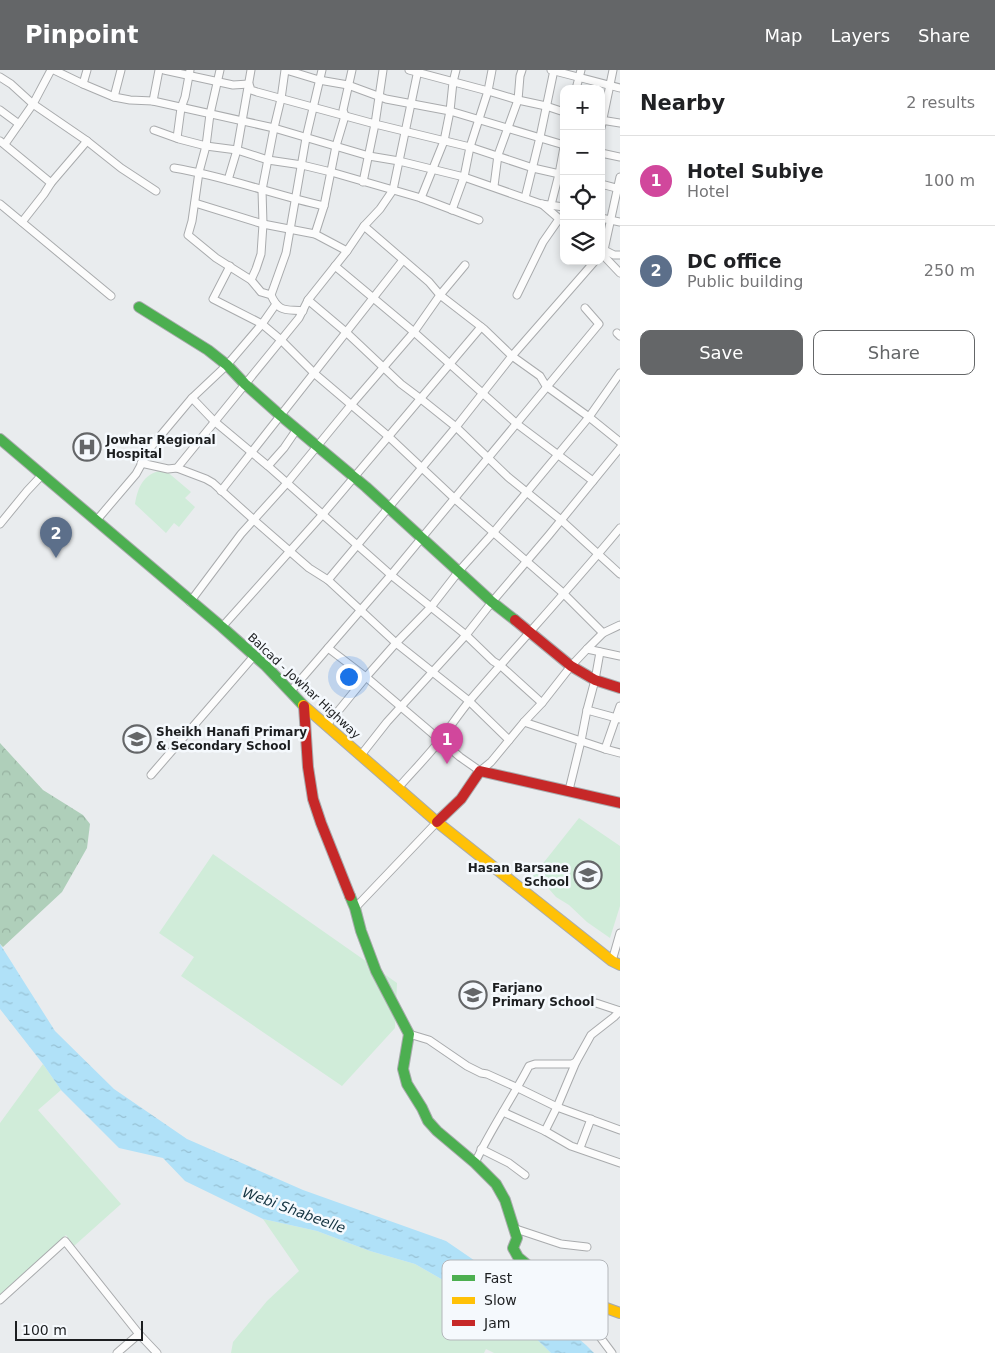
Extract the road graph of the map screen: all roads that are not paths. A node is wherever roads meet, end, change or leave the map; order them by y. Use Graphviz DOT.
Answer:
graph roads {
  1 [pos="52,70"];
  2 [pos="87,70"];
  3 [pos="121,70"];
  4 [pos="160,70"];
  5 [pos="164,70"];
  6 [pos="220,70"];
  7 [pos="251,70"];
  8 [pos="285,70"];
  9 [pos="322,70"];
  10 [pos="352,70"];
  11 [pos="383,70"];
  12 [pos="408,70"];
  13 [pos="456,70"];
  14 [pos="492,70"];
  15 [pos="522,70"];
  16 [pos="553,70"];
  17 [pos="613,70"];
  18 [pos="417,71"];
  19 [pos="189,72"];
  20 [pos="580,74"];
  21 [pos="0,77"];
  22 [pos="319,80"];
  23 [pos="218,81"];
  24 [pos="453,82"];
  25 [pos="82,84"];
  26 [pos="249,84"];
  27 [pos="348,85"];
  28 [pos="611,86"];
  29 [pos="620,88"];
  30 [pos="488,91"];
  31 [pos="114,97"];
  32 [pos="379,97"];
  33 [pos="281,99"];
  34 [pos="518,100"];
  35 [pos="153,102"];
  36 [pos="411,103"];
  37 [pos="33,104"];
  38 [pos="546,106"];
  39 [pos="313,107"];
  40 [pos="181,108"];
  41 [pos="0,110"];
  42 [pos="450,110"];
  43 [pos="560,111"];
  44 [pos="605,111"];
  45 [pos="210,114"];
  46 [pos="345,116"];
  47 [pos="479,118"];
  48 [pos="242,120"];
  49 [pos="605,123"];
  50 [pos="620,123"];
  51 [pos="19,124"];
  52 [pos="375,124"];
  53 [pos="274,128"];
  54 [pos="507,128"];
  55 [pos="154,130"];
  56 [pos="405,131"];
  57 [pos="540,137"];
  58 [pos="178,138"];
  59 [pos="306,138"];
  60 [pos="87,141"];
  61 [pos="444,141"];
  62 [pos="2,143"];
  63 [pos="560,144"];
  64 [pos="206,146"];
  65 [pos="336,146"];
  66 [pos="470,147"];
  67 [pos="236,150"];
  68 [pos="605,154"];
  69 [pos="498,155"];
  70 [pos="369,156"];
  71 [pos="620,157"];
  72 [pos="268,160"];
  73 [pos="399,161"];
  74 [pos="302,165"];
  75 [pos="174,168"];
  76 [pos="533,168"];
  77 [pos="432,169"];
  78 [pos="199,172"];
  79 [pos="330,172"];
  80 [pos="560,174"];
  81 [pos="562,175"];
  82 [pos="464,177"];
  83 [pos="620,177"];
  84 [pos="228,180"];
  85 [pos="362,182"];
  86 [pos="51,183"];
  87 [pos="605,185"];
  88 [pos="494,186"];
  89 [pos="619,188"];
  90 [pos="156,190"];
  91 [pos="262,190"];
  92 [pos="393,190"];
  93 [pos="421,198"];
  94 [pos="526,198"];
  95 [pos="295,200"];
  96 [pos="194,203"];
  97 [pos="0,204"];
  98 [pos="542,204"];
  99 [pos="551,205"];
  100 [pos="324,206"];
  101 [pos="560,206"];
  102 [pos="452,210"];
  103 [pos="605,219"];
  104 [pos="479,220"];
  105 [pos="560,220"];
  106 [pos="611,220"];
  107 [pos="22,222"];
  108 [pos="560,222"];
  109 [pos="620,222"];
  110 [pos="263,224"];
  111 [pos="364,226"];
  112 [pos="290,229"];
  113 [pos="316,234"];
  114 [pos="605,242"];
  115 [pos="347,251"];
  116 [pos="605,253"];
  117 [pos="620,255"];
  118 [pos="605,256"];
  119 [pos="403,260"];
  120 [pos="465,265"];
  121 [pos="591,265"];
  122 [pos="230,266"];
  123 [pos="335,266"];
  124 [pos="620,273"];
  125 [pos="251,280"];
  126 [pos="272,295"];
  127 [pos="440,295"];
  128 [pos="517,295"];
  129 [pos="111,296"];
  130 [pos="373,299"];
  131 [pos="308,300"];
  132 [pos="276,304"];
  133 [pos="139,307"];
  134 [pos="585,308"];
  135 [pos="303,311"];
  136 [pos="262,324"];
  137 [pos="481,327"];
  138 [pos="414,332"];
  139 [pos="347,333"];
  140 [pos="281,340"];
  141 [pos="512,356"];
  142 [pos="451,364"];
  143 [pos="227,365"];
  144 [pos="384,367"];
  145 [pos="620,373"];
  146 [pos="315,374"];
  147 [pos="245,384"];
  148 [pos="546,386"];
  149 [pos="482,394"];
  150 [pos="192,398"];
  151 [pos="422,399"];
  152 [pos="351,405"];
  153 [pos="280,416"];
  154 [pos="589,417"];
  155 [pos="214,421"];
  156 [pos="517,424"];
  157 [pos="456,427"];
  158 [pos="297,429"];
  159 [pos="388,436"];
  160 [pos="0,439"];
  161 [pos="620,442"];
  162 [pos="318,447"];
  163 [pos="620,448"];
  164 [pos="252,452"];
  165 [pos="558,455"];
  166 [pos="488,458"];
  167 [pos="141,463"];
  168 [pos="268,466"];
  169 [pos="177,468"];
  170 [pos="421,468"];
  171 [pos="42,475"];
  172 [pos="354,477"];
  173 [pos="593,482"];
  174 [pos="287,483"];
  175 [pos="221,491"];
  176 [pos="527,493"];
  177 [pos="455,499"];
  178 [pos="388,508"];
  179 [pos="323,514"];
  180 [pos="254,520"];
  181 [pos="561,520"];
  182 [pos="96,521"];
  183 [pos="0,524"];
  184 [pos="620,528"];
  185 [pos="493,533"];
  186 [pos="422,538"];
  187 [pos="357,544"];
  188 [pos="290,550"];
  189 [pos="598,554"];
  190 [pos="526,562"];
  191 [pos="460,571"];
  192 [pos="620,574"];
  193 [pos="391,576"];
  194 [pos="328,580"];
  195 [pos="563,593"];
  196 [pos="190,602"];
  197 [pos="492,602"];
  198 [pos="431,607"];
  199 [pos="361,610"];
  200 [pos="620,625"];
  201 [pos="222,628"];
  202 [pos="531,632"];
  203 [pos="603,633"];
  204 [pos="466,635"];
  205 [pos="396,642"];
  206 [pos="328,648"];
  207 [pos="587,649"];
  208 [pos="600,652"];
  209 [pos="254,656"];
  210 [pos="620,656"];
  211 [pos="501,666"];
  212 [pos="571,666"];
  213 [pos="432,671"];
  214 [pos="366,677"];
  215 [pos="595,680"];
  216 [pos="620,688"];
  217 [pos="290,692"];
  218 [pos="469,701"];
  219 [pos="542,703"];
  220 [pos="304,706"];
  221 [pos="620,706"];
  222 [pos="400,707"];
  223 [pos="587,710"];
  224 [pos="618,718"];
  225 [pos="524,722"];
  226 [pos="326,726"];
  227 [pos="509,740"];
  228 [pos="440,741"];
  229 [pos="581,741"];
  230 [pos="605,750"];
  231 [pos="620,752"];
  232 [pos="361,755"];
  233 [pos="480,771"];
  234 [pos="151,775"];
  235 [pos="398,787"];
  236 [pos="568,790"];
  237 [pos="620,803"];
  238 [pos="437,822"];
  239 [pos="355,908"];
  240 [pos="620,933"];
  241 [pos="616,963"];
  242 [pos="596,1003"];
  243 [pos="620,1011"];
  244 [pos="409,1034"];
  245 [pos="576,1062"];
  246 [pos="518,1088"];
  247 [pos="557,1107"];
  248 [pos="503,1112"];
  249 [pos="591,1119"];
  250 [pos="620,1130"];
  251 [pos="544,1131"];
  252 [pos="580,1148"];
  253 [pos="481,1149"];
  254 [pos="475,1163"];
  255 [pos="620,1163"];
  256 [pos="525,1175"];
  257 [pos="513,1228"];
  258 [pos="587,1247"];
  259 [pos="522,1260"];
  260 [pos="0,1300"];
  261 [pos="608,1309"];
  262 [pos="620,1313"];
  263 [pos="139,1334"];
  264 [pos="602,1340"];
  265 [pos="117,1353"];
  266 [pos="157,1353"];
  267 [pos="612,1353"];
  1 -- 25 [label="street"];
  1 -- 37 [label="street"];
  2 -- 25 [label="street"];
  3 -- 31 [label="street"];
  4 -- 35 [label="street"];
  5 -- 19 [label="street"];
  6 -- 23 [label="street"];
  7 -- 26 [label="street"];
  8 -- 22 [label="street"];
  8 -- 33 [label="street"];
  9 -- 22 [label="street"];
  10 -- 27 [label="street"];
  11 -- 32 [label="street"];
  12 -- 18 [label="street"];
  13 -- 24 [label="street"];
  14 -- 30 [label="street"];
  15 -- 34 [label="street"];
  16 -- 20 [label="street"];
  16 -- 38 [label="street"];
  17 -- 28 [label="street"];
  18 -- 24 [label="street"];
  18 -- 36 [label="street"];
  19 -- 23 [label="street"];
  19 -- 40 [label="street"];
  20 -- 28 [label="street"];
  21 -- 37 [label="street"];
  22 -- 27 [label="street"];
  22 -- 39 [label="street"];
  23 -- 26 [label="street"];
  23 -- 45 [label="street"];
  24 -- 30 [label="street"];
  24 -- 42 [label="street"];
  25 -- 31 [label="street"];
  26 -- 33 [label="street"];
  26 -- 48 [label="street"];
  27 -- 32 [label="street"];
  27 -- 46 [label="street"];
  28 -- 29 [label="street"];
  28 -- 44 [label="street"];
  30 -- 34 [label="street"];
  30 -- 47 [label="street"];
  31 -- 35 [label="street"];
  32 -- 36 [label="street"];
  32 -- 52 [label="street"];
  33 -- 39 [label="street"];
  33 -- 53 [label="street"];
  34 -- 38 [label="street"];
  34 -- 54 [label="street"];
  35 -- 40 [label="street"];
  36 -- 42 [label="street"];
  36 -- 56 [label="street"];
  37 -- 51 [label="street"];
  37 -- 60 [label="street"];
  38 -- 43 [label="street"];
  38 -- 57 [label="street"];
  39 -- 46 [label="street"];
  39 -- 59 [label="street"];
  40 -- 45 [label="street"];
  40 -- 58 [label="street"];
  41 -- 51 [label="street"];
  42 -- 47 [label="street"];
  42 -- 61 [label="street"];
  45 -- 48 [label="street"];
  45 -- 64 [label="street"];
  46 -- 52 [label="street"];
  46 -- 65 [label="street"];
  47 -- 54 [label="street"];
  47 -- 66 [label="street"];
  48 -- 53 [label="street"];
  48 -- 67 [label="street"];
  49 -- 50 [label="street"];
  51 -- 62 [label="street"];
  52 -- 56 [label="street"];
  52 -- 70 [label="street"];
  53 -- 59 [label="street"];
  53 -- 72 [label="street"];
  54 -- 57 [label="street"];
  54 -- 69 [label="street"];
  55 -- 58 [label="street"];
  56 -- 61 [label="street"];
  56 -- 73 [label="street"];
  57 -- 63 [label="street"];
  57 -- 76 [label="street"];
  58 -- 64 [label="street"];
  59 -- 65 [label="street"];
  59 -- 74 [label="street"];
  60 -- 86 [label="street"];
  60 -- 90 [label="street"];
  61 -- 66 [label="street"];
  61 -- 77 [label="street"];
  62 -- 86 [label="street"];
  64 -- 67 [label="street"];
  64 -- 78 [label="street"];
  65 -- 70 [label="street"];
  65 -- 79 [label="street"];
  66 -- 69 [label="street"];
  66 -- 82 [label="street"];
  67 -- 72 [label="street"];
  67 -- 84 [label="street"];
  68 -- 71 [label="street"];
  69 -- 76 [label="street"];
  69 -- 88 [label="street"];
  70 -- 73 [label="street"];
  70 -- 85 [label="street"];
  72 -- 74 [label="street"];
  72 -- 91 [label="street"];
  73 -- 77 [label="street"];
  73 -- 92 [label="street"];
  74 -- 79 [label="street"];
  74 -- 95 [label="street"];
  75 -- 78 [label="street"];
  76 -- 80 [label="street"];
  76 -- 94 [label="street"];
  77 -- 82 [label="street"];
  77 -- 93 [label="street"];
  78 -- 84 [label="street"];
  78 -- 96 [label="street"];
  79 -- 85 [label="street"];
  79 -- 100 [label="street"];
  81 -- 99 [label="street"];
  82 -- 88 [label="street"];
  82 -- 102 [label="street"];
  83 -- 89 [label="street"];
  84 -- 91 [label="street"];
  85 -- 92 [label="street"];
  86 -- 107 [label="street"];
  87 -- 89 [label="street"];
  88 -- 94 [label="street"];
  89 -- 106 [label="street"];
  91 -- 95 [label="street"];
  91 -- 110 [label="street"];
  92 -- 93 [label="street"];
  92 -- 111 [label="street"];
  93 -- 102 [label="street"];
  94 -- 98 [label="street"];
  95 -- 100 [label="street"];
  95 -- 112 [label="street"];
  96 -- 110 [label="street"];
  96 -- 122 [label="street"];
  97 -- 107 [label="street"];
  98 -- 99 [label="street"];
  98 -- 105 [label="street"];
  99 -- 101 [label="street"];
  100 -- 113 [label="street"];
  102 -- 104 [label="street"];
  103 -- 106 [label="street"];
  106 -- 109 [label="street"];
  106 -- 114 [label="street"];
  107 -- 129 [label="street"];
  108 -- 128 [label="street"];
  110 -- 112 [label="street"];
  110 -- 125 [label="street"];
  111 -- 115 [label="street"];
  111 -- 119 [label="street"];
  112 -- 113 [label="street"];
  112 -- 126 [label="street"];
  113 -- 115 [label="street"];
  115 -- 123 [label="street"];
  116 -- 117 [label="street"];
  118 -- 124 [label="street"];
  119 -- 127 [label="street"];
  119 -- 130 [label="street"];
  120 -- 127 [label="street"];
  121 -- 141 [label="street"];
  122 -- 125 [label="street"];
  122 -- 136 [label="street"];
  123 -- 130 [label="street"];
  123 -- 131 [label="street"];
  125 -- 126 [label="street"];
  126 -- 132 [label="street"];
  127 -- 137 [label="street"];
  127 -- 138 [label="street"];
  130 -- 138 [label="street"];
  130 -- 139 [label="street"];
  131 -- 135 [label="street"];
  131 -- 139 [label="street"];
  132 -- 135 [label="street"];
  132 -- 136 [label="street"];
  133 -- 143 [label="street"];
  134 -- 148 [label="street"];
  135 -- 140 [label="street"];
  136 -- 140 [label="street"];
  136 -- 143 [label="street"];
  137 -- 141 [label="street"];
  137 -- 142 [label="street"];
  138 -- 142 [label="street"];
  138 -- 144 [label="street"];
  139 -- 144 [label="street"];
  139 -- 146 [label="street"];
  140 -- 146 [label="street"];
  140 -- 147 [label="street"];
  141 -- 148 [label="street"];
  141 -- 149 [label="street"];
  142 -- 149 [label="street"];
  142 -- 151 [label="street"];
  143 -- 147 [label="street"];
  143 -- 150 [label="street"];
  144 -- 151 [label="street"];
  144 -- 152 [label="street"];
  145 -- 154 [label="street"];
  146 -- 152 [label="street"];
  146 -- 153 [label="street"];
  147 -- 153 [label="street"];
  147 -- 155 [label="street"];
  148 -- 154 [label="street"];
  148 -- 156 [label="street"];
  149 -- 156 [label="street"];
  149 -- 157 [label="street"];
  150 -- 155 [label="street"];
  150 -- 167 [label="street"];
  151 -- 157 [label="street"];
  151 -- 159 [label="street"];
  152 -- 159 [label="street"];
  152 -- 162 [label="street"];
  153 -- 158 [label="street"];
  153 -- 164 [label="street"];
  154 -- 161 [label="street"];
  154 -- 165 [label="street"];
  155 -- 164 [label="street"];
  155 -- 169 [label="street"];
  156 -- 165 [label="street"];
  156 -- 166 [label="street"];
  157 -- 166 [label="street"];
  157 -- 170 [label="street"];
  158 -- 162 [label="street"];
  158 -- 168 [label="street"];
  159 -- 170 [label="street"];
  159 -- 172 [label="street"];
  160 -- 171 [label="street, Balcad - Jowhar Highway"];
  162 -- 172 [label="street"];
  162 -- 174 [label="street"];
  163 -- 173 [label="street"];
  164 -- 168 [label="street"];
  164 -- 175 [label="street"];
  165 -- 173 [label="street"];
  165 -- 176 [label="street"];
  166 -- 176 [label="street"];
  166 -- 177 [label="street"];
  167 -- 169 [label="street"];
  167 -- 182 [label="street"];
  168 -- 174 [label="street"];
  169 -- 175 [label="street"];
  170 -- 177 [label="street"];
  170 -- 178 [label="street"];
  171 -- 182 [label="street, Balcad - Jowhar Highway"];
  171 -- 183 [label="street"];
  172 -- 178 [label="street"];
  172 -- 179 [label="street"];
  173 -- 181 [label="street"];
  174 -- 179 [label="street"];
  174 -- 180 [label="street"];
  175 -- 180 [label="street"];
  176 -- 181 [label="street"];
  176 -- 185 [label="street"];
  177 -- 185 [label="street"];
  177 -- 186 [label="street"];
  178 -- 186 [label="street"];
  178 -- 187 [label="street"];
  179 -- 187 [label="street"];
  179 -- 188 [label="street"];
  180 -- 188 [label="street"];
  180 -- 196 [label="street"];
  181 -- 189 [label="street"];
  181 -- 190 [label="street"];
  182 -- 196 [label="street, Balcad - Jowhar Highway"];
  184 -- 189 [label="street"];
  185 -- 190 [label="street"];
  185 -- 191 [label="street"];
  186 -- 191 [label="street"];
  186 -- 193 [label="street"];
  187 -- 193 [label="street"];
  187 -- 194 [label="street"];
  188 -- 194 [label="street"];
  188 -- 201 [label="street"];
  189 -- 192 [label="street"];
  189 -- 195 [label="street"];
  190 -- 195 [label="street"];
  190 -- 197 [label="street"];
  191 -- 197 [label="street"];
  191 -- 198 [label="street"];
  193 -- 198 [label="street"];
  193 -- 199 [label="street"];
  194 -- 199 [label="street"];
  195 -- 202 [label="street"];
  195 -- 203 [label="street"];
  196 -- 201 [label="street, Balcad - Jowhar Highway"];
  197 -- 202 [label="street"];
  197 -- 204 [label="street"];
  198 -- 204 [label="street"];
  198 -- 205 [label="street"];
  199 -- 205 [label="street"];
  199 -- 206 [label="street"];
  200 -- 203 [label="street"];
  201 -- 209 [label="street, Balcad - Jowhar Highway"];
  202 -- 211 [label="street"];
  202 -- 212 [label="street"];
  203 -- 207 [label="street"];
  204 -- 211 [label="street"];
  204 -- 213 [label="street"];
  205 -- 213 [label="street"];
  205 -- 214 [label="street"];
  206 -- 214 [label="street"];
  206 -- 217 [label="street"];
  207 -- 208 [label="street"];
  207 -- 212 [label="street"];
  208 -- 210 [label="street"];
  208 -- 215 [label="street"];
  209 -- 217 [label="street, Balcad - Jowhar Highway"];
  209 -- 234 [label="street"];
  211 -- 218 [label="street"];
  211 -- 219 [label="street"];
  212 -- 215 [label="street"];
  212 -- 219 [label="street"];
  213 -- 218 [label="street"];
  213 -- 222 [label="street"];
  214 -- 222 [label="street"];
  214 -- 226 [label="street"];
  215 -- 216 [label="street"];
  215 -- 223 [label="street"];
  217 -- 220 [label="street, Balcad - Jowhar Highway"];
  218 -- 227 [label="street"];
  218 -- 228 [label="street"];
  219 -- 225 [label="street"];
  220 -- 226 [label="street, Balcad - Jowhar Highway"];
  220 -- 239 [label="street"];
  221 -- 224 [label="street"];
  222 -- 228 [label="street"];
  222 -- 232 [label="street"];
  223 -- 224 [label="street"];
  223 -- 229 [label="street"];
  224 -- 230 [label="street"];
  225 -- 227 [label="street"];
  225 -- 229 [label="street"];
  226 -- 232 [label="street, Balcad - Jowhar Highway"];
  227 -- 233 [label="street"];
  228 -- 233 [label="street"];
  228 -- 235 [label="street"];
  229 -- 230 [label="street"];
  229 -- 236 [label="street"];
  230 -- 231 [label="street"];
  232 -- 235 [label="street, Balcad - Jowhar Highway"];
  233 -- 236 [label="street"];
  233 -- 238 [label="street"];
  235 -- 238 [label="street, Balcad - Jowhar Highway"];
  236 -- 237 [label="street"];
  238 -- 239 [label="street"];
  238 -- 241 [label="street, Balcad - Jowhar Highway"];
  239 -- 244 [label="street"];
  240 -- 241 [label="street"];
  242 -- 243 [label="street"];
  243 -- 245 [label="street"];
  244 -- 246 [label="street"];
  244 -- 254 [label="street"];
  245 -- 246 [label="street"];
  245 -- 247 [label="street"];
  246 -- 247 [label="street"];
  246 -- 248 [label="street"];
  247 -- 249 [label="street"];
  247 -- 251 [label="street"];
  248 -- 251 [label="street"];
  248 -- 253 [label="street"];
  249 -- 250 [label="street"];
  249 -- 252 [label="street"];
  251 -- 252 [label="street"];
  252 -- 255 [label="street"];
  253 -- 254 [label="street"];
  253 -- 256 [label="street"];
  254 -- 257 [label="street"];
  257 -- 258 [label="street"];
  257 -- 259 [label="street"];
  260 -- 263 [label="street"];
  261 -- 262 [label="street"];
  263 -- 265 [label="street"];
  263 -- 266 [label="street"];
  264 -- 267 [label="street"];
}
